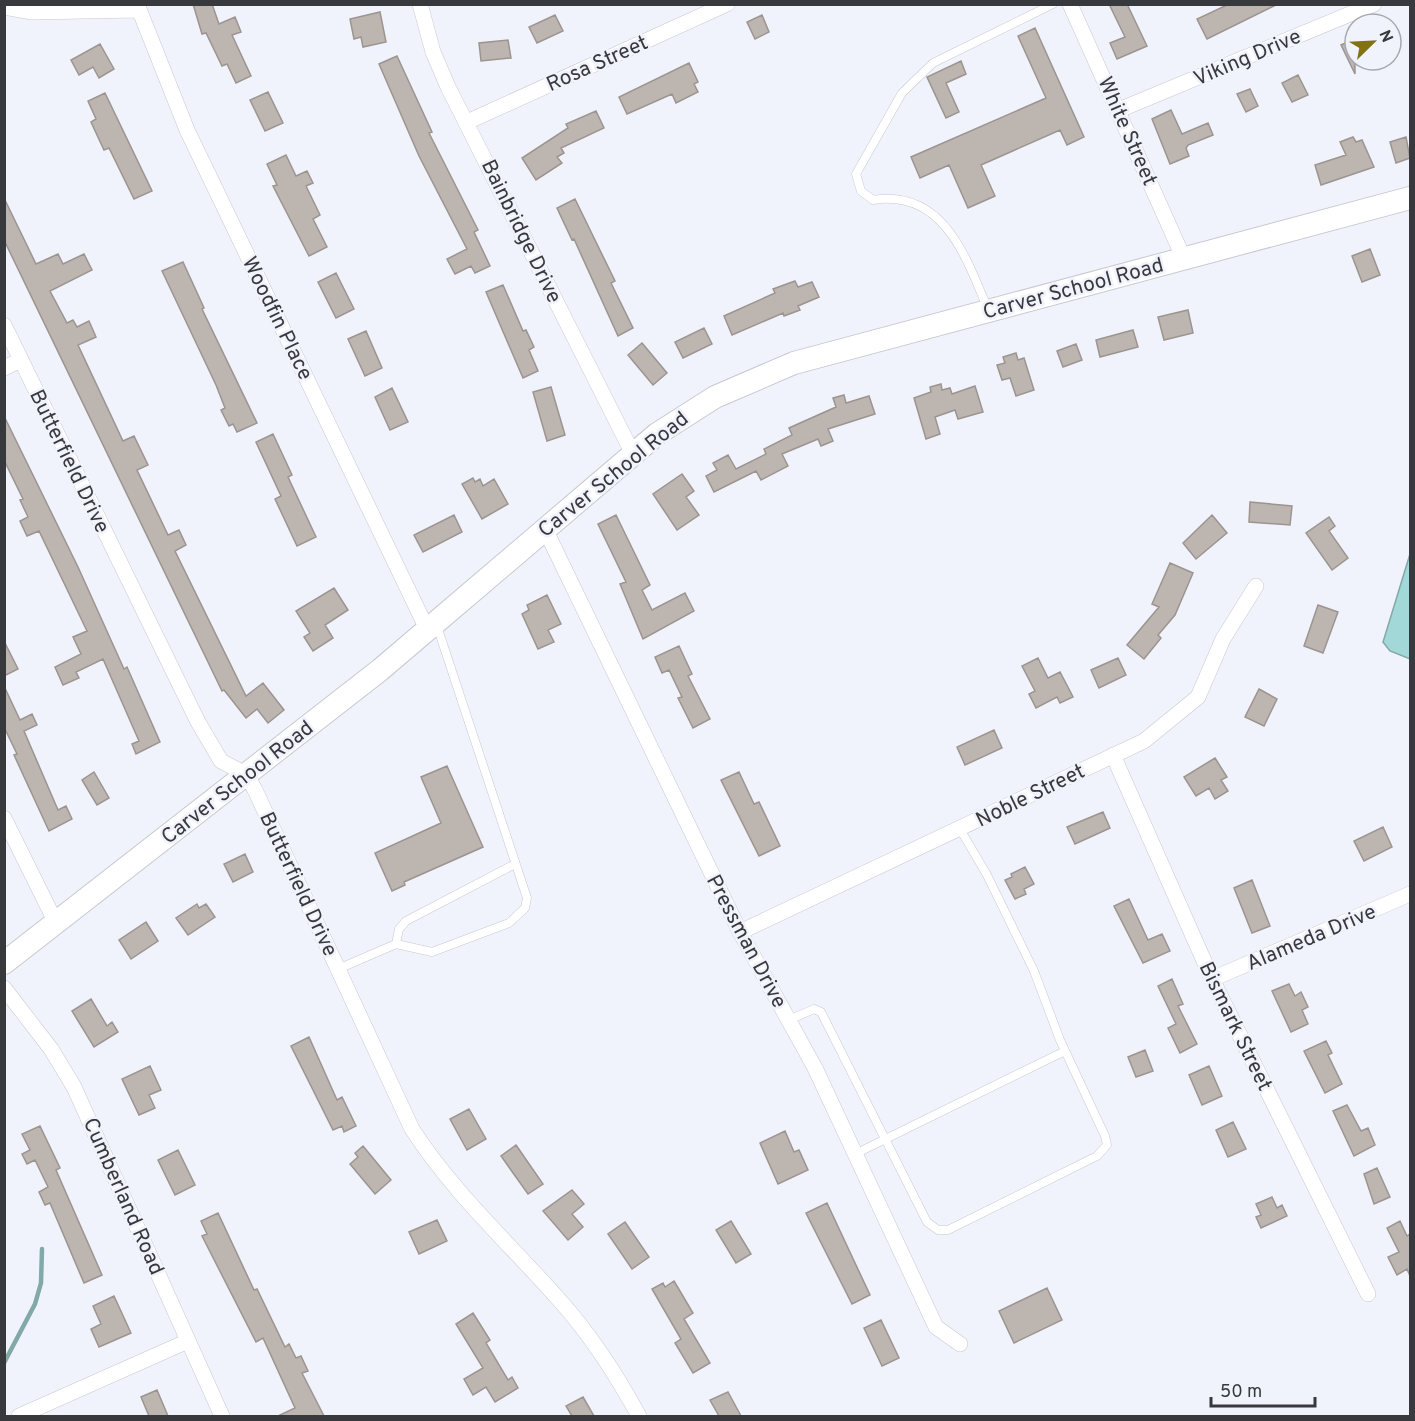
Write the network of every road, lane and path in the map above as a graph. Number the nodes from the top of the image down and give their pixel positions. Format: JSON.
{"nodes":[{"id":1,"x":420,"y":4,"type":"edge"},
{"id":2,"x":727,"y":4,"type":"edge"},
{"id":3,"x":1053,"y":4,"type":"edge"},
{"id":4,"x":1070,"y":4,"type":"edge"},
{"id":5,"x":1374,"y":4,"type":"edge"},
{"id":6,"x":4,"y":7,"type":"edge"},
{"id":7,"x":137,"y":7,"type":"edge"},
{"id":8,"x":1119,"y":110,"type":"junction"},
{"id":9,"x":467,"y":122,"type":"junction"},
{"id":10,"x":1410,"y":198,"type":"edge"},
{"id":11,"x":1184,"y":259,"type":"junction"},
{"id":12,"x":989,"y":310,"type":"junction"},
{"id":13,"x":4,"y":325,"type":"edge"},
{"id":14,"x":21,"y":360,"type":"junction"},
{"id":15,"x":4,"y":368,"type":"edge"},
{"id":16,"x":633,"y":454,"type":"junction"},
{"id":17,"x":545,"y":530,"type":"junction"},
{"id":18,"x":1256,"y":586,"type":"dead end"},
{"id":19,"x":431,"y":625,"type":"junction"},
{"id":20,"x":1113,"y":755,"type":"junction"},
{"id":21,"x":247,"y":775,"type":"junction"},
{"id":22,"x":4,"y":818,"type":"edge"},
{"id":23,"x":960,"y":828,"type":"junction"},
{"id":24,"x":515,"y":864,"type":"junction"},
{"id":25,"x":1410,"y":894,"type":"edge"},
{"id":26,"x":56,"y":923,"type":"junction"},
{"id":27,"x":740,"y":932,"type":"junction"},
{"id":28,"x":396,"y":944,"type":"junction"},
{"id":29,"x":4,"y":963,"type":"edge"},
{"id":30,"x":338,"y":969,"type":"junction"},
{"id":31,"x":1212,"y":980,"type":"junction"},
{"id":32,"x":4,"y":988,"type":"edge"},
{"id":33,"x":789,"y":1020,"type":"junction"},
{"id":34,"x":1065,"y":1051,"type":"junction"},
{"id":35,"x":885,"y":1139,"type":"junction"},
{"id":36,"x":855,"y":1154,"type":"junction"},
{"id":37,"x":1368,"y":1294,"type":"dead end"},
{"id":38,"x":188,"y":1341,"type":"junction"},
{"id":39,"x":960,"y":1344,"type":"dead end"},
{"id":40,"x":19,"y":1416,"type":"edge"},
{"id":41,"x":222,"y":1416,"type":"edge"},
{"id":42,"x":639,"y":1416,"type":"edge"}],
"edges":[{"from":1,"to":9,"type":"street","name":"Bainbridge Drive"},
{"from":2,"to":9,"type":"street","name":"Rosa Street"},
{"from":3,"to":12,"type":"lane"},
{"from":4,"to":8,"type":"street","name":"White Street"},
{"from":5,"to":8,"type":"street","name":"Viking Drive"},
{"from":6,"to":7,"type":"street"},
{"from":7,"to":19,"type":"street","name":"Woodfin Place"},
{"from":8,"to":11,"type":"street","name":"White Street"},
{"from":9,"to":16,"type":"street","name":"Bainbridge Drive"},
{"from":10,"to":11,"type":"main road","name":"Carver School Road"},
{"from":11,"to":12,"type":"main road","name":"Carver School Road"},
{"from":12,"to":16,"type":"main road","name":"Carver School Road"},
{"from":13,"to":14,"type":"street","name":"Butterfield Drive"},
{"from":14,"to":15,"type":"street"},
{"from":14,"to":21,"type":"street","name":"Butterfield Drive"},
{"from":16,"to":17,"type":"main road","name":"Carver School Road"},
{"from":17,"to":19,"type":"main road","name":"Carver School Road"},
{"from":17,"to":27,"type":"street","name":"Pressman Drive"},
{"from":18,"to":20,"type":"street","name":"Noble Street"},
{"from":19,"to":21,"type":"main road","name":"Carver School Road"},
{"from":19,"to":24,"type":"lane"},
{"from":20,"to":23,"type":"street","name":"Noble Street"},
{"from":20,"to":31,"type":"street","name":"Bismark Street"},
{"from":21,"to":26,"type":"main road","name":"Carver School Road"},
{"from":21,"to":30,"type":"street","name":"Butterfield Drive"},
{"from":22,"to":26,"type":"street"},
{"from":23,"to":27,"type":"street","name":"Noble Street"},
{"from":23,"to":34,"type":"lane"},
{"from":24,"to":28,"type":"lane"},
{"from":24,"to":28,"type":"lane"},
{"from":25,"to":31,"type":"street","name":"Alameda Drive"},
{"from":26,"to":29,"type":"main road","name":"Carver School Road"},
{"from":27,"to":33,"type":"street","name":"Pressman Drive"},
{"from":28,"to":30,"type":"lane"},
{"from":30,"to":42,"type":"street","name":"Butterfield Drive"},
{"from":31,"to":37,"type":"street","name":"Bismark Street"},
{"from":32,"to":38,"type":"street","name":"Cumberland Road"},
{"from":33,"to":35,"type":"lane"},
{"from":33,"to":36,"type":"street","name":"Pressman Drive"},
{"from":34,"to":35,"type":"lane"},
{"from":34,"to":35,"type":"lane"},
{"from":35,"to":36,"type":"lane"},
{"from":36,"to":39,"type":"street","name":"Pressman Drive"},
{"from":38,"to":40,"type":"street"},
{"from":38,"to":41,"type":"street","name":"Cumberland Road"}]}
